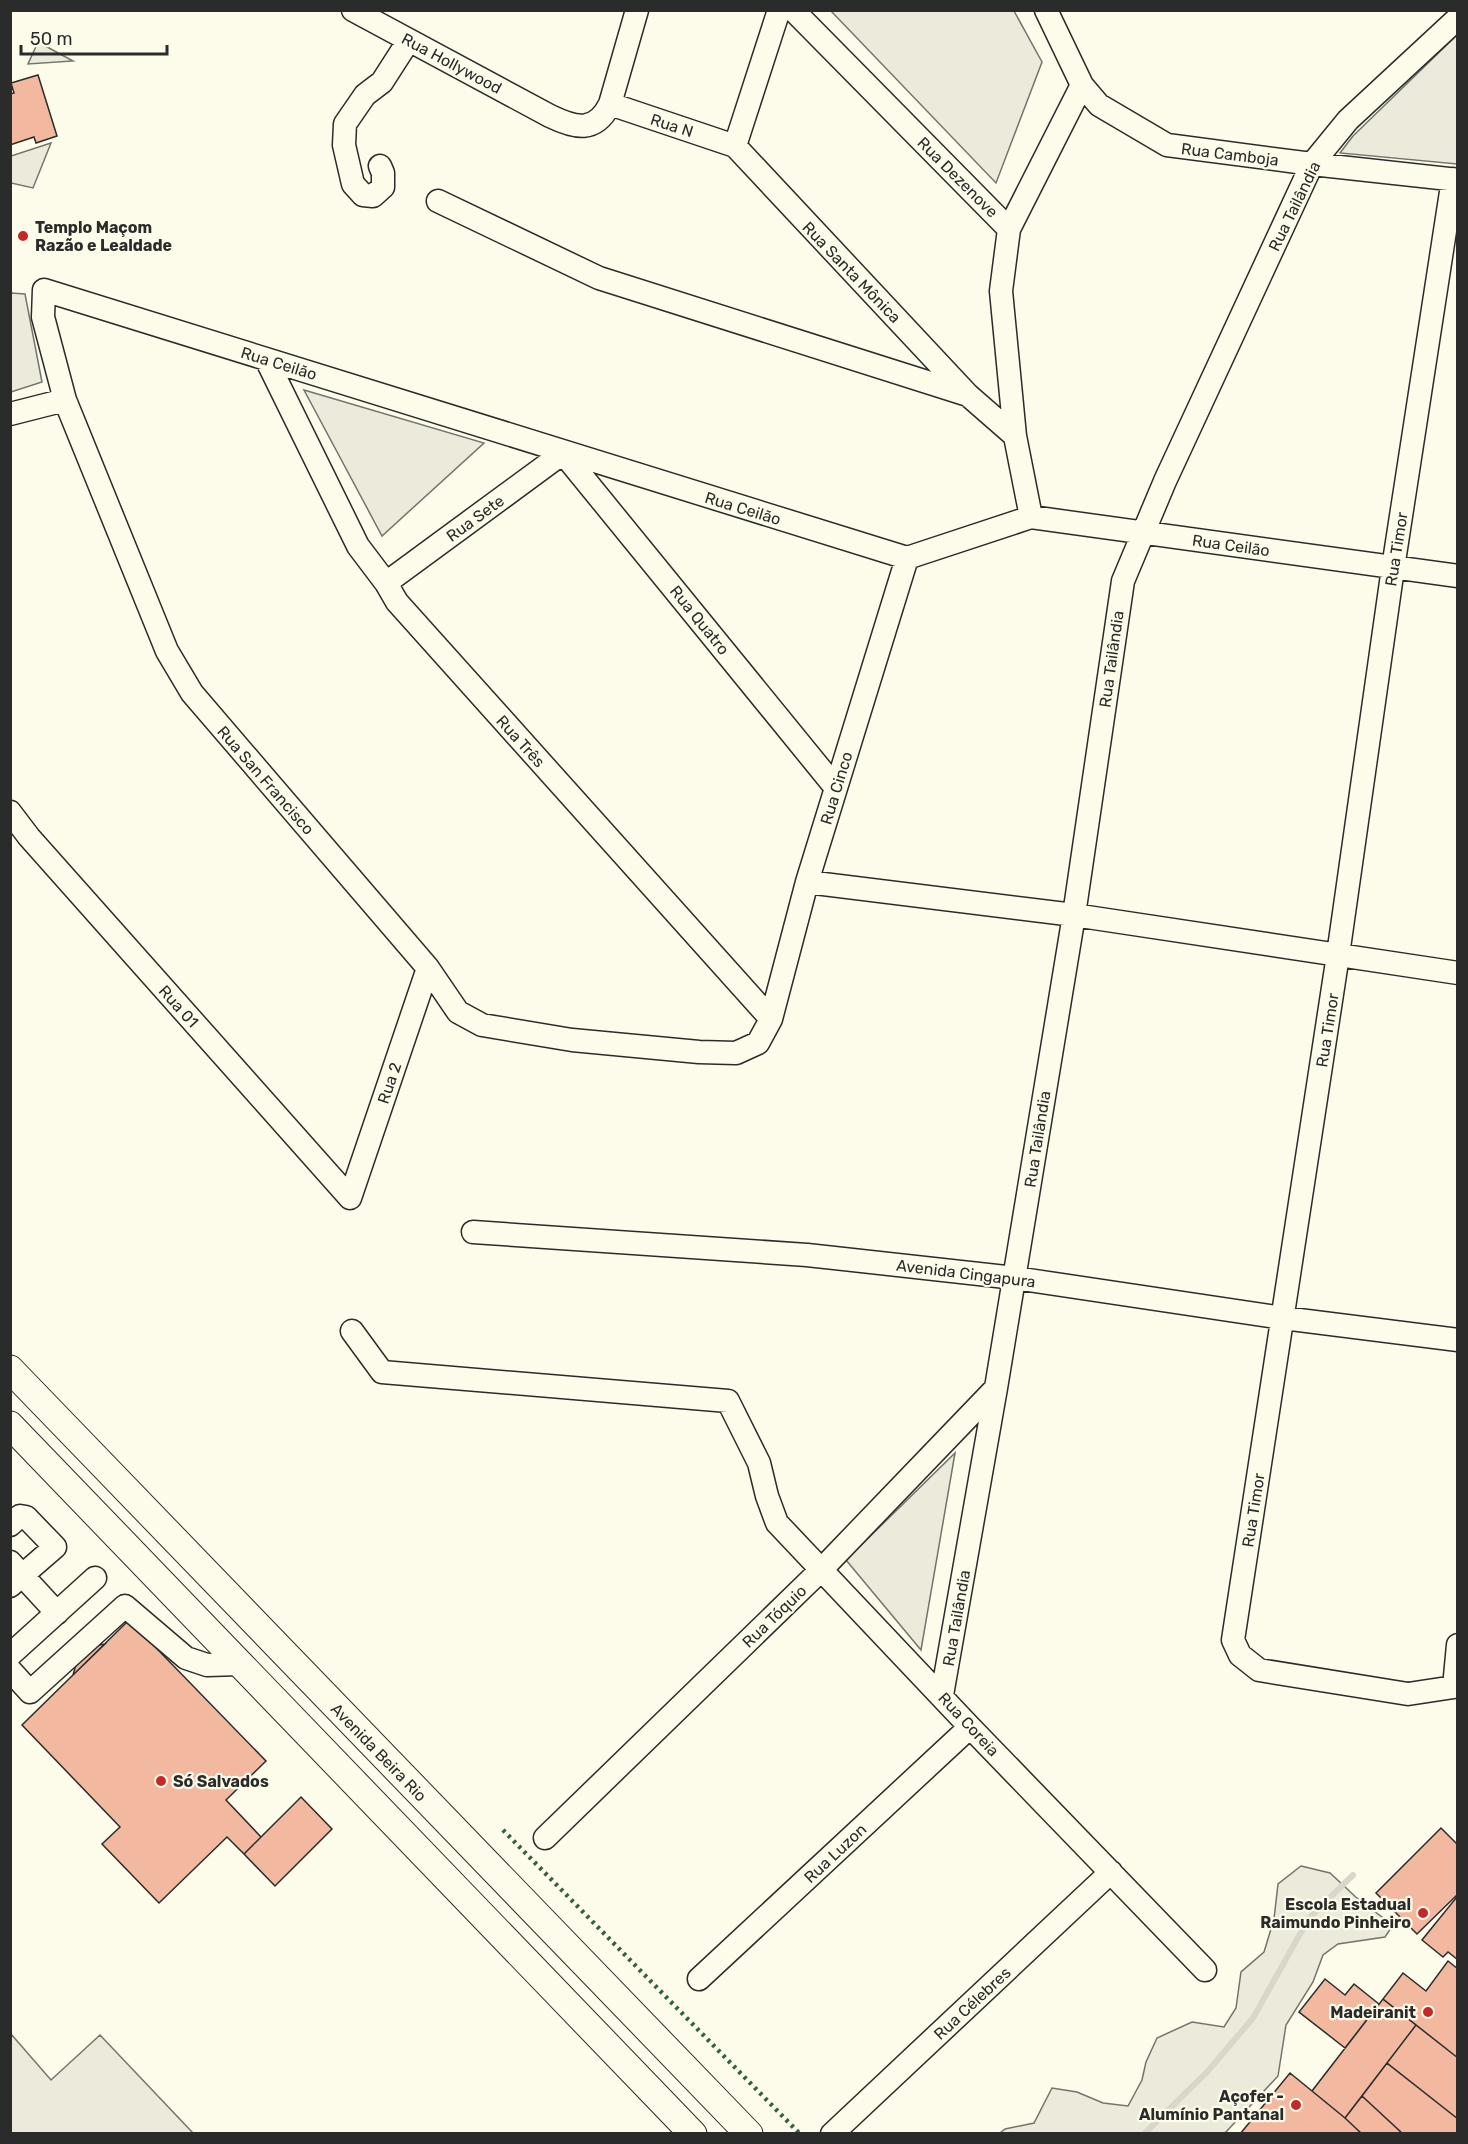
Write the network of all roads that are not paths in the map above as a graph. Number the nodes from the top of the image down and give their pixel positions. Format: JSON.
{"nodes":[{"id":1,"x":353,"y":10,"type":"edge"},
{"id":2,"x":637,"y":10,"type":"edge"},
{"id":3,"x":779,"y":10,"type":"edge"},
{"id":4,"x":793,"y":10,"type":"edge"},
{"id":5,"x":1046,"y":10,"type":"edge"},
{"id":6,"x":1458,"y":18,"type":"edge"},
{"id":7,"x":409,"y":40,"type":"junction"},
{"id":8,"x":1082,"y":85,"type":"junction"},
{"id":9,"x":610,"y":104,"type":"junction"},
{"id":10,"x":735,"y":146,"type":"junction"},
{"id":11,"x":1312,"y":164,"type":"junction"},
{"id":12,"x":380,"y":166,"type":"dead end"},
{"id":13,"x":1455,"y":179,"type":"edge"},
{"id":14,"x":438,"y":201,"type":"dead end"},
{"id":15,"x":1009,"y":229,"type":"junction"},
{"id":16,"x":44,"y":290,"type":"joint"},
{"id":17,"x":266,"y":359,"type":"junction"},
{"id":18,"x":968,"y":395,"type":"junction"},
{"id":19,"x":65,"y":400,"type":"junction"},
{"id":20,"x":10,"y":414,"type":"edge"},
{"id":21,"x":1015,"y":436,"type":"junction"},
{"id":22,"x":563,"y":453,"type":"junction"},
{"id":23,"x":1031,"y":517,"type":"junction"},
{"id":24,"x":1143,"y":532,"type":"junction"},
{"id":25,"x":907,"y":558,"type":"junction"},
{"id":26,"x":1393,"y":568,"type":"junction"},
{"id":27,"x":1458,"y":576,"type":"edge"},
{"id":28,"x":386,"y":583,"type":"junction"},
{"id":29,"x":836,"y":788,"type":"junction"},
{"id":30,"x":10,"y":812,"type":"edge"},
{"id":31,"x":807,"y":882,"type":"junction"},
{"id":32,"x":1074,"y":915,"type":"junction"},
{"id":33,"x":1338,"y":955,"type":"junction"},
{"id":34,"x":428,"y":968,"type":"junction"},
{"id":35,"x":1458,"y":973,"type":"edge"},
{"id":36,"x":771,"y":1019,"type":"junction"},
{"id":37,"x":350,"y":1198,"type":"joint"},
{"id":38,"x":473,"y":1232,"type":"dead end"},
{"id":39,"x":1015,"y":1278,"type":"junction"},
{"id":40,"x":1283,"y":1318,"type":"junction"},
{"id":41,"x":352,"y":1331,"type":"dead end"},
{"id":42,"x":1458,"y":1340,"type":"edge"},
{"id":43,"x":10,"y":1369,"type":"edge"},
{"id":44,"x":996,"y":1388,"type":"junction"},
{"id":45,"x":10,"y":1425,"type":"edge"},
{"id":46,"x":10,"y":1525,"type":"edge"},
{"id":47,"x":822,"y":1569,"type":"junction"},
{"id":48,"x":15,"y":1574,"type":"edge"},
{"id":49,"x":96,"y":1578,"type":"dead end"},
{"id":50,"x":57,"y":1613,"type":"junction"},
{"id":51,"x":1458,"y":1645,"type":"edge"},
{"id":52,"x":279,"y":1648,"type":"junction"},
{"id":53,"x":10,"y":1655,"type":"edge"},
{"id":54,"x":10,"y":1670,"type":"edge"},
{"id":55,"x":246,"y":1670,"type":"junction"},
{"id":56,"x":1456,"y":1686,"type":"edge"},
{"id":57,"x":942,"y":1695,"type":"junction"},
{"id":58,"x":970,"y":1727,"type":"junction"},
{"id":59,"x":545,"y":1838,"type":"dead end"},
{"id":60,"x":1111,"y":1872,"type":"junction"},
{"id":61,"x":1205,"y":1970,"type":"dead end"},
{"id":62,"x":699,"y":1979,"type":"dead end"},
{"id":63,"x":693,"y":2133,"type":"edge"},
{"id":64,"x":749,"y":2133,"type":"edge"},
{"id":65,"x":832,"y":2133,"type":"edge"}],
"edges":[{"from":1,"to":7,"type":"street","name":"Rua Hollywood"},
{"from":2,"to":9,"type":"street"},
{"from":3,"to":10,"type":"street"},
{"from":4,"to":15,"type":"street","name":"Rua Dezenove"},
{"from":5,"to":8,"type":"street","name":"Rua Camboja"},
{"from":6,"to":11,"type":"street","name":"Rua Tailândia"},
{"from":7,"to":9,"type":"street","name":"Rua Hollywood"},
{"from":7,"to":12,"type":"street"},
{"from":8,"to":11,"type":"street","name":"Rua Camboja"},
{"from":8,"to":15,"type":"street","name":"Rua Dezenove"},
{"from":9,"to":10,"type":"street","name":"Rua N"},
{"from":10,"to":18,"type":"street","name":"Rua Santa Mônica"},
{"from":11,"to":13,"type":"street","name":"Rua Camboja"},
{"from":11,"to":24,"type":"street","name":"Rua Tailândia"},
{"from":13,"to":26,"type":"street","name":"Rua Timor"},
{"from":14,"to":18,"type":"street"},
{"from":15,"to":21,"type":"street"},
{"from":16,"to":17,"type":"street","name":"Rua Ceilão"},
{"from":16,"to":19,"type":"street","name":"Rua San Francisco"},
{"from":17,"to":22,"type":"street","name":"Rua Ceilão"},
{"from":17,"to":28,"type":"street","name":"Rua Três"},
{"from":18,"to":21,"type":"street","name":"Rua Santa Mônica"},
{"from":19,"to":20,"type":"street"},
{"from":19,"to":34,"type":"street","name":"Rua San Francisco"},
{"from":21,"to":23,"type":"street"},
{"from":22,"to":25,"type":"street","name":"Rua Ceilão"},
{"from":22,"to":28,"type":"street","name":"Rua Sete"},
{"from":22,"to":29,"type":"street","name":"Rua Quatro"},
{"from":23,"to":24,"type":"street","name":"Rua Ceilão"},
{"from":23,"to":25,"type":"street","name":"Rua Ceilão"},
{"from":24,"to":26,"type":"street","name":"Rua Ceilão"},
{"from":24,"to":32,"type":"street","name":"Rua Tailândia"},
{"from":25,"to":29,"type":"street","name":"Rua Cinco"},
{"from":26,"to":27,"type":"street","name":"Rua Ceilão"},
{"from":26,"to":33,"type":"street","name":"Rua Timor"},
{"from":28,"to":36,"type":"street","name":"Rua Três"},
{"from":29,"to":31,"type":"street","name":"Rua Cinco"},
{"from":30,"to":37,"type":"street","name":"Rua 01"},
{"from":31,"to":32,"type":"street"},
{"from":31,"to":36,"type":"street","name":"Rua Cinco"},
{"from":32,"to":33,"type":"street"},
{"from":32,"to":39,"type":"street","name":"Rua Tailândia"},
{"from":33,"to":35,"type":"street"},
{"from":33,"to":40,"type":"street","name":"Rua Timor"},
{"from":34,"to":36,"type":"street","name":"Rua San Francisco"},
{"from":34,"to":37,"type":"street","name":"Rua 2"},
{"from":38,"to":39,"type":"street","name":"Avenida Cingapura"},
{"from":39,"to":40,"type":"street","name":"Avenida Cingapura"},
{"from":39,"to":44,"type":"street","name":"Rua Tailândia"},
{"from":40,"to":42,"type":"street","name":"Avenida Cingapura"},
{"from":40,"to":56,"type":"street","name":"Rua Timor"},
{"from":41,"to":47,"type":"street","name":"Rua Coreia"},
{"from":43,"to":52,"type":"main road","name":"Avenida Beira Rio"},
{"from":44,"to":47,"type":"street","name":"Rua Tóquio"},
{"from":44,"to":57,"type":"street","name":"Rua Tailândia"},
{"from":45,"to":55,"type":"main road"},
{"from":46,"to":48,"type":"street"},
{"from":47,"to":57,"type":"street","name":"Rua Coreia"},
{"from":47,"to":59,"type":"street","name":"Rua Tóquio"},
{"from":48,"to":50,"type":"street"},
{"from":49,"to":50,"type":"street"},
{"from":50,"to":53,"type":"street"},
{"from":51,"to":56,"type":"street"},
{"from":52,"to":55,"type":"main road"},
{"from":52,"to":64,"type":"main road","name":"Avenida Beira Rio"},
{"from":54,"to":55,"type":"street"},
{"from":55,"to":63,"type":"main road"},
{"from":57,"to":58,"type":"street","name":"Rua Coreia"},
{"from":58,"to":60,"type":"street","name":"Rua Coreia"},
{"from":58,"to":62,"type":"street","name":"Rua Luzon"},
{"from":60,"to":61,"type":"street","name":"Rua Coreia"},
{"from":60,"to":65,"type":"street","name":"Rua Célebres"}]}
